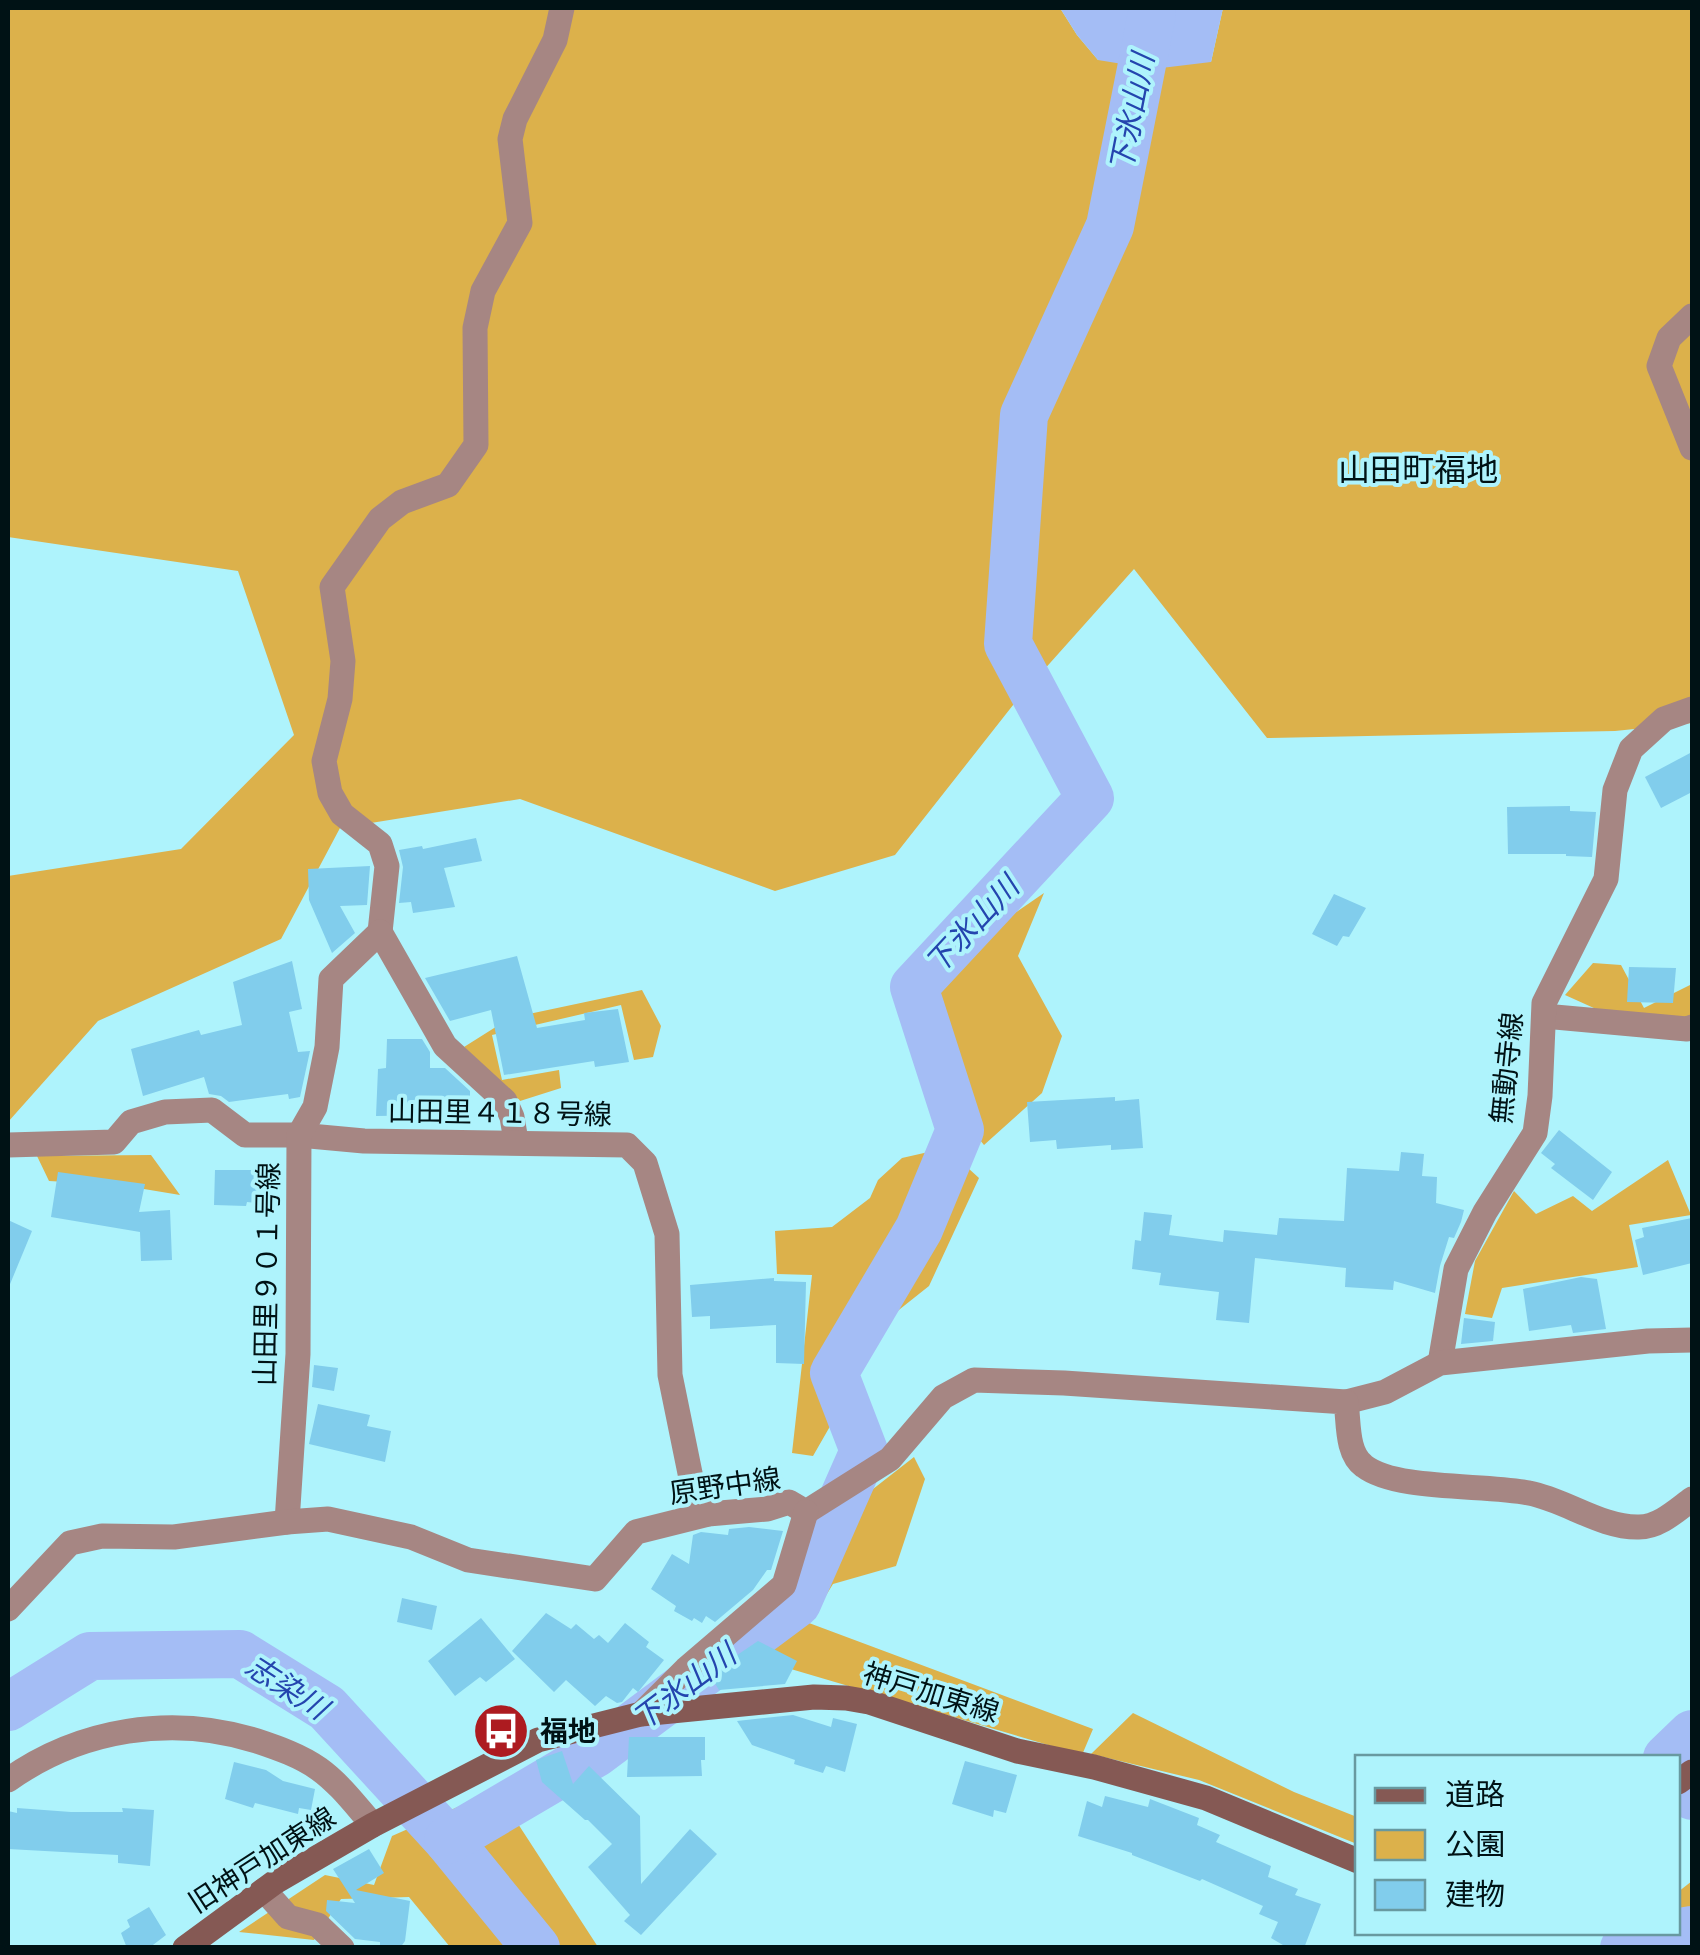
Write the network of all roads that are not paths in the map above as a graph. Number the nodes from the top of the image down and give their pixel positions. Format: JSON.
{"nodes":[{"id":1,"x":562,"y":8,"type":"edge"},
{"id":2,"x":1692,"y":316,"type":"edge"},
{"id":3,"x":1692,"y":448,"type":"edge"},
{"id":4,"x":1692,"y":709,"type":"edge"},
{"id":5,"x":380,"y":932,"type":"junction"},
{"id":6,"x":1544,"y":1016,"type":"junction"},
{"id":7,"x":1692,"y":1027,"type":"edge"},
{"id":8,"x":298,"y":1135,"type":"junction"},
{"id":9,"x":516,"y":1142,"type":"junction"},
{"id":10,"x":8,"y":1145,"type":"edge"},
{"id":11,"x":1692,"y":1340,"type":"edge"},
{"id":12,"x":1440,"y":1364,"type":"junction"},
{"id":13,"x":1346,"y":1402,"type":"junction"},
{"id":14,"x":1692,"y":1499,"type":"edge"},
{"id":15,"x":807,"y":1511,"type":"junction"},
{"id":16,"x":708,"y":1514,"type":"junction"},
{"id":17,"x":286,"y":1522,"type":"junction"},
{"id":18,"x":8,"y":1609,"type":"edge"},
{"id":19,"x":641,"y":1714,"type":"junction"},
{"id":20,"x":8,"y":1780,"type":"edge"},
{"id":21,"x":373,"y":1824,"type":"junction"},
{"id":22,"x":1355,"y":1860,"type":"edge"},
{"id":23,"x":264,"y":1890,"type":"junction"},
{"id":24,"x":186,"y":1948,"type":"edge"},
{"id":25,"x":342,"y":1948,"type":"edge"}],
"edges":[{"from":1,"to":5,"type":"street"},
{"from":2,"to":3,"type":"street"},
{"from":4,"to":6,"type":"street","name":"無動寺線"},
{"from":5,"to":8,"type":"street","name":"山田里９０１号線"},
{"from":5,"to":9,"type":"street"},
{"from":6,"to":7,"type":"street"},
{"from":6,"to":12,"type":"street","name":"無動寺線"},
{"from":8,"to":9,"type":"street","name":"山田里４１８号線"},
{"from":8,"to":10,"type":"street","name":"山田里４１８号線"},
{"from":8,"to":17,"type":"street","name":"山田里９０１号線"},
{"from":9,"to":16,"type":"street","name":"山田里４１８号線"},
{"from":11,"to":12,"type":"street"},
{"from":12,"to":13,"type":"street"},
{"from":13,"to":14,"type":"street"},
{"from":13,"to":15,"type":"street","name":"原野中線"},
{"from":15,"to":16,"type":"street","name":"原野中線"},
{"from":15,"to":19,"type":"street"},
{"from":16,"to":17,"type":"street","name":"原野中線"},
{"from":17,"to":18,"type":"street","name":"原野中線"},
{"from":19,"to":21,"type":"street","name":"神戸加東線"},
{"from":19,"to":22,"type":"street","name":"神戸加東線"},
{"from":20,"to":21,"type":"street"},
{"from":21,"to":23,"type":"street","name":"旧神戸加東線"},
{"from":23,"to":24,"type":"street","name":"旧神戸加東線"},
{"from":23,"to":25,"type":"street"}]}
